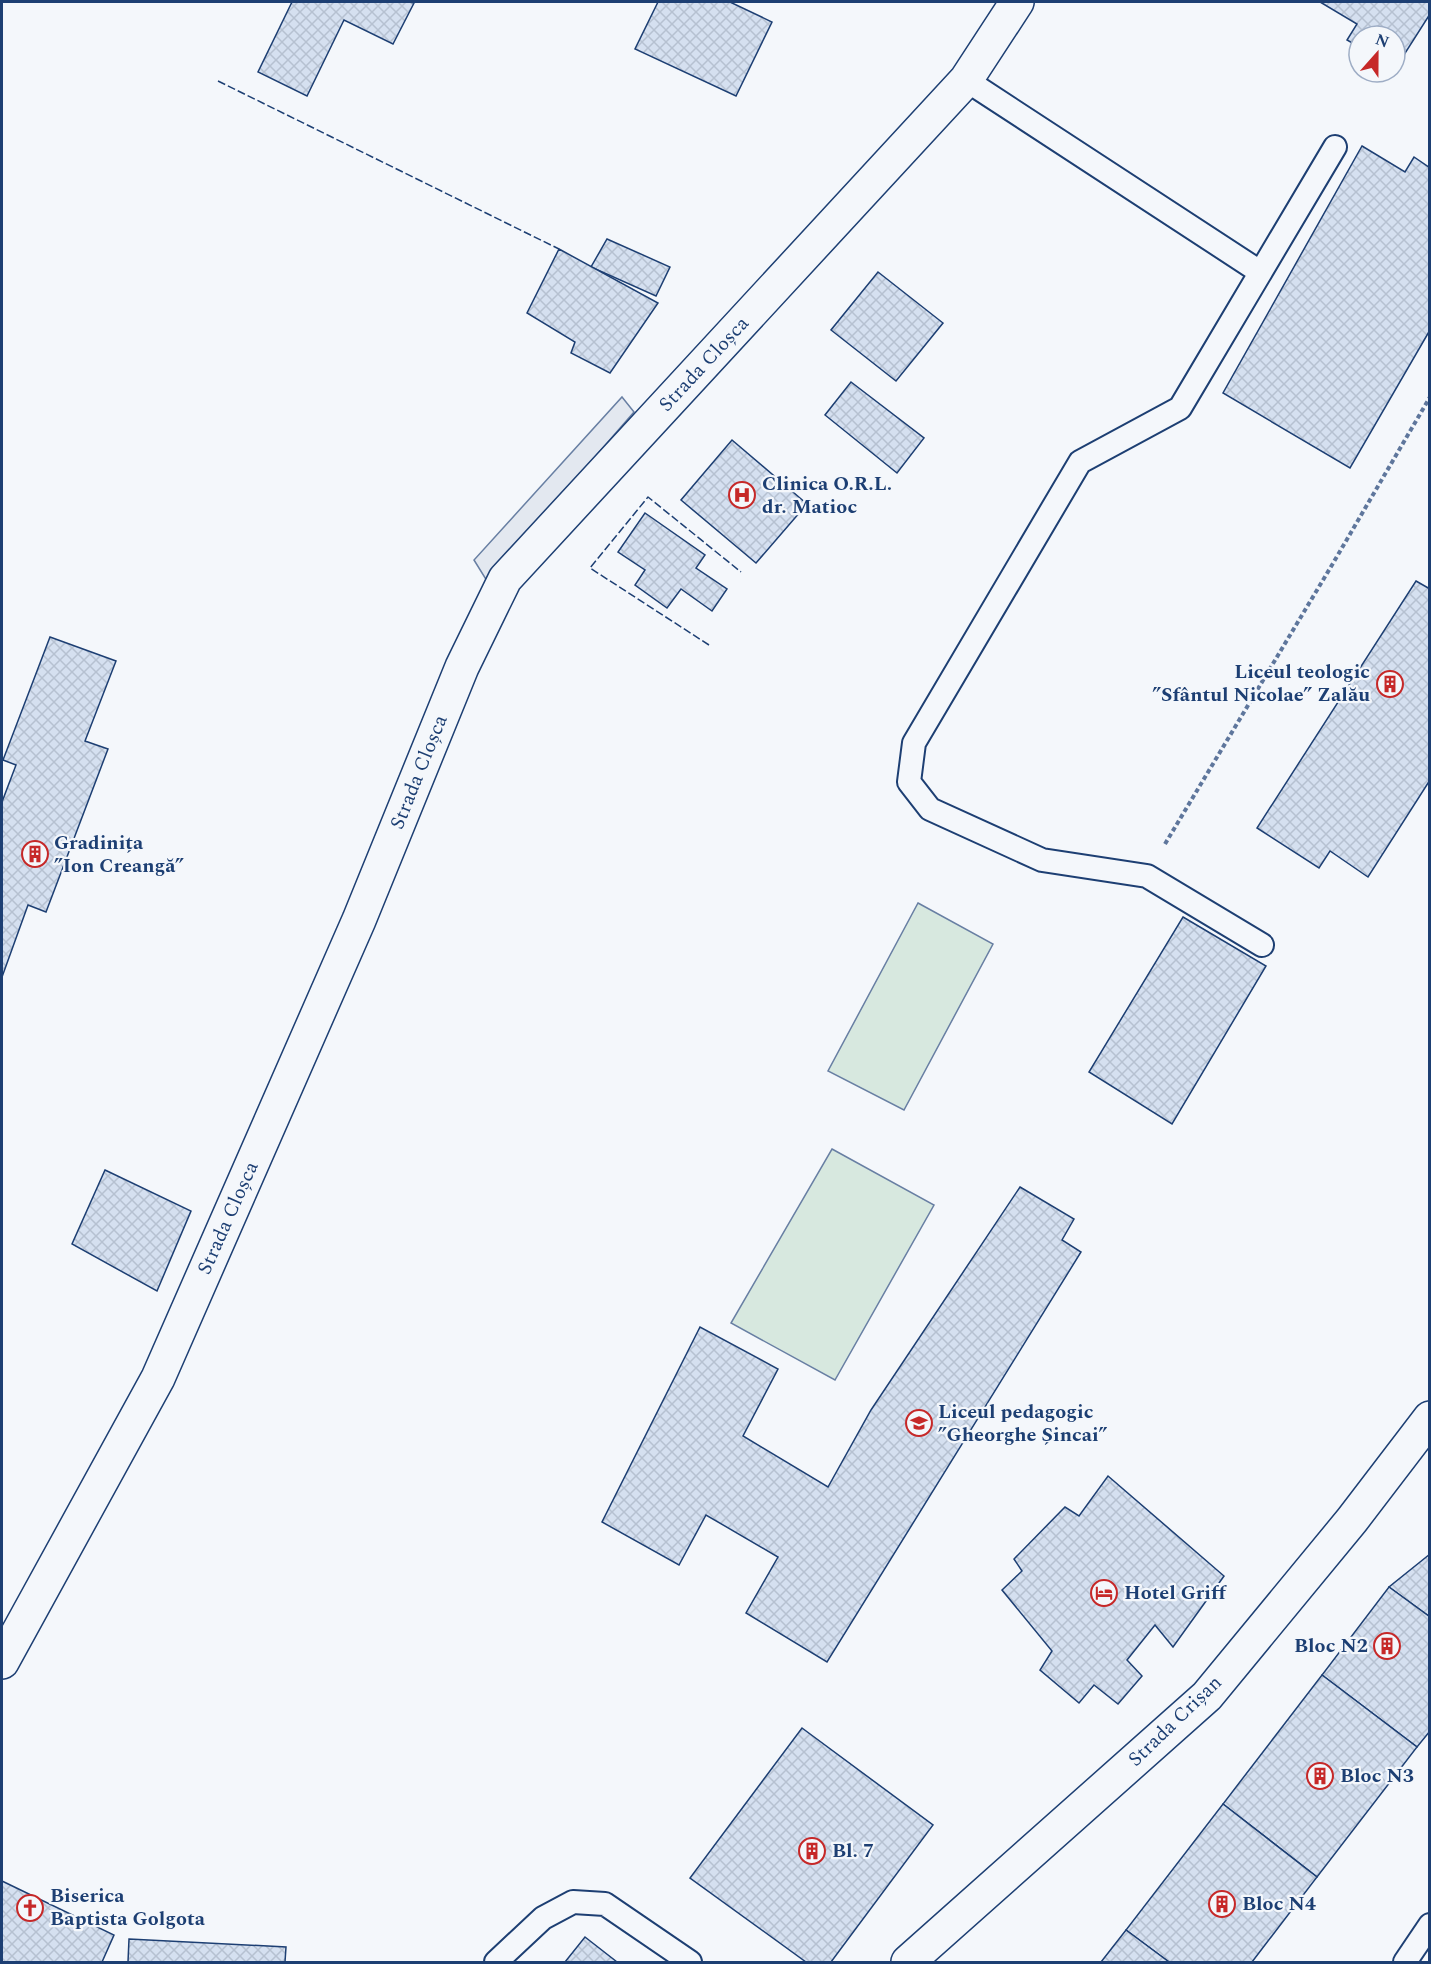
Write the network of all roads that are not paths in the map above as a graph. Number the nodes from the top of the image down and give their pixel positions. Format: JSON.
{"nodes":[{"id":1,"x":1017,"y":2,"type":"edge"},
{"id":2,"x":966,"y":80,"type":"junction"},
{"id":3,"x":1335,"y":147,"type":"dead end"},
{"id":4,"x":1260,"y":272,"type":"junction"},
{"id":5,"x":1262,"y":945,"type":"dead end"},
{"id":6,"x":1430,"y":1418,"type":"edge"},
{"id":7,"x":2,"y":1662,"type":"edge"},
{"id":8,"x":1430,"y":1924,"type":"edge"},
{"id":9,"x":496,"y":1962,"type":"edge"},
{"id":10,"x":690,"y":1962,"type":"edge"},
{"id":11,"x":908,"y":1962,"type":"edge"},
{"id":12,"x":1405,"y":1962,"type":"edge"}],
"edges":[{"from":1,"to":2,"type":"street","name":"Strada Cloșca"},
{"from":2,"to":4,"type":"lane"},
{"from":2,"to":7,"type":"street","name":"Strada Cloșca"},
{"from":3,"to":4,"type":"lane"},
{"from":4,"to":5,"type":"lane"},
{"from":6,"to":11,"type":"street","name":"Strada Crișan"},
{"from":8,"to":12,"type":"lane"},
{"from":9,"to":10,"type":"lane"}]}
